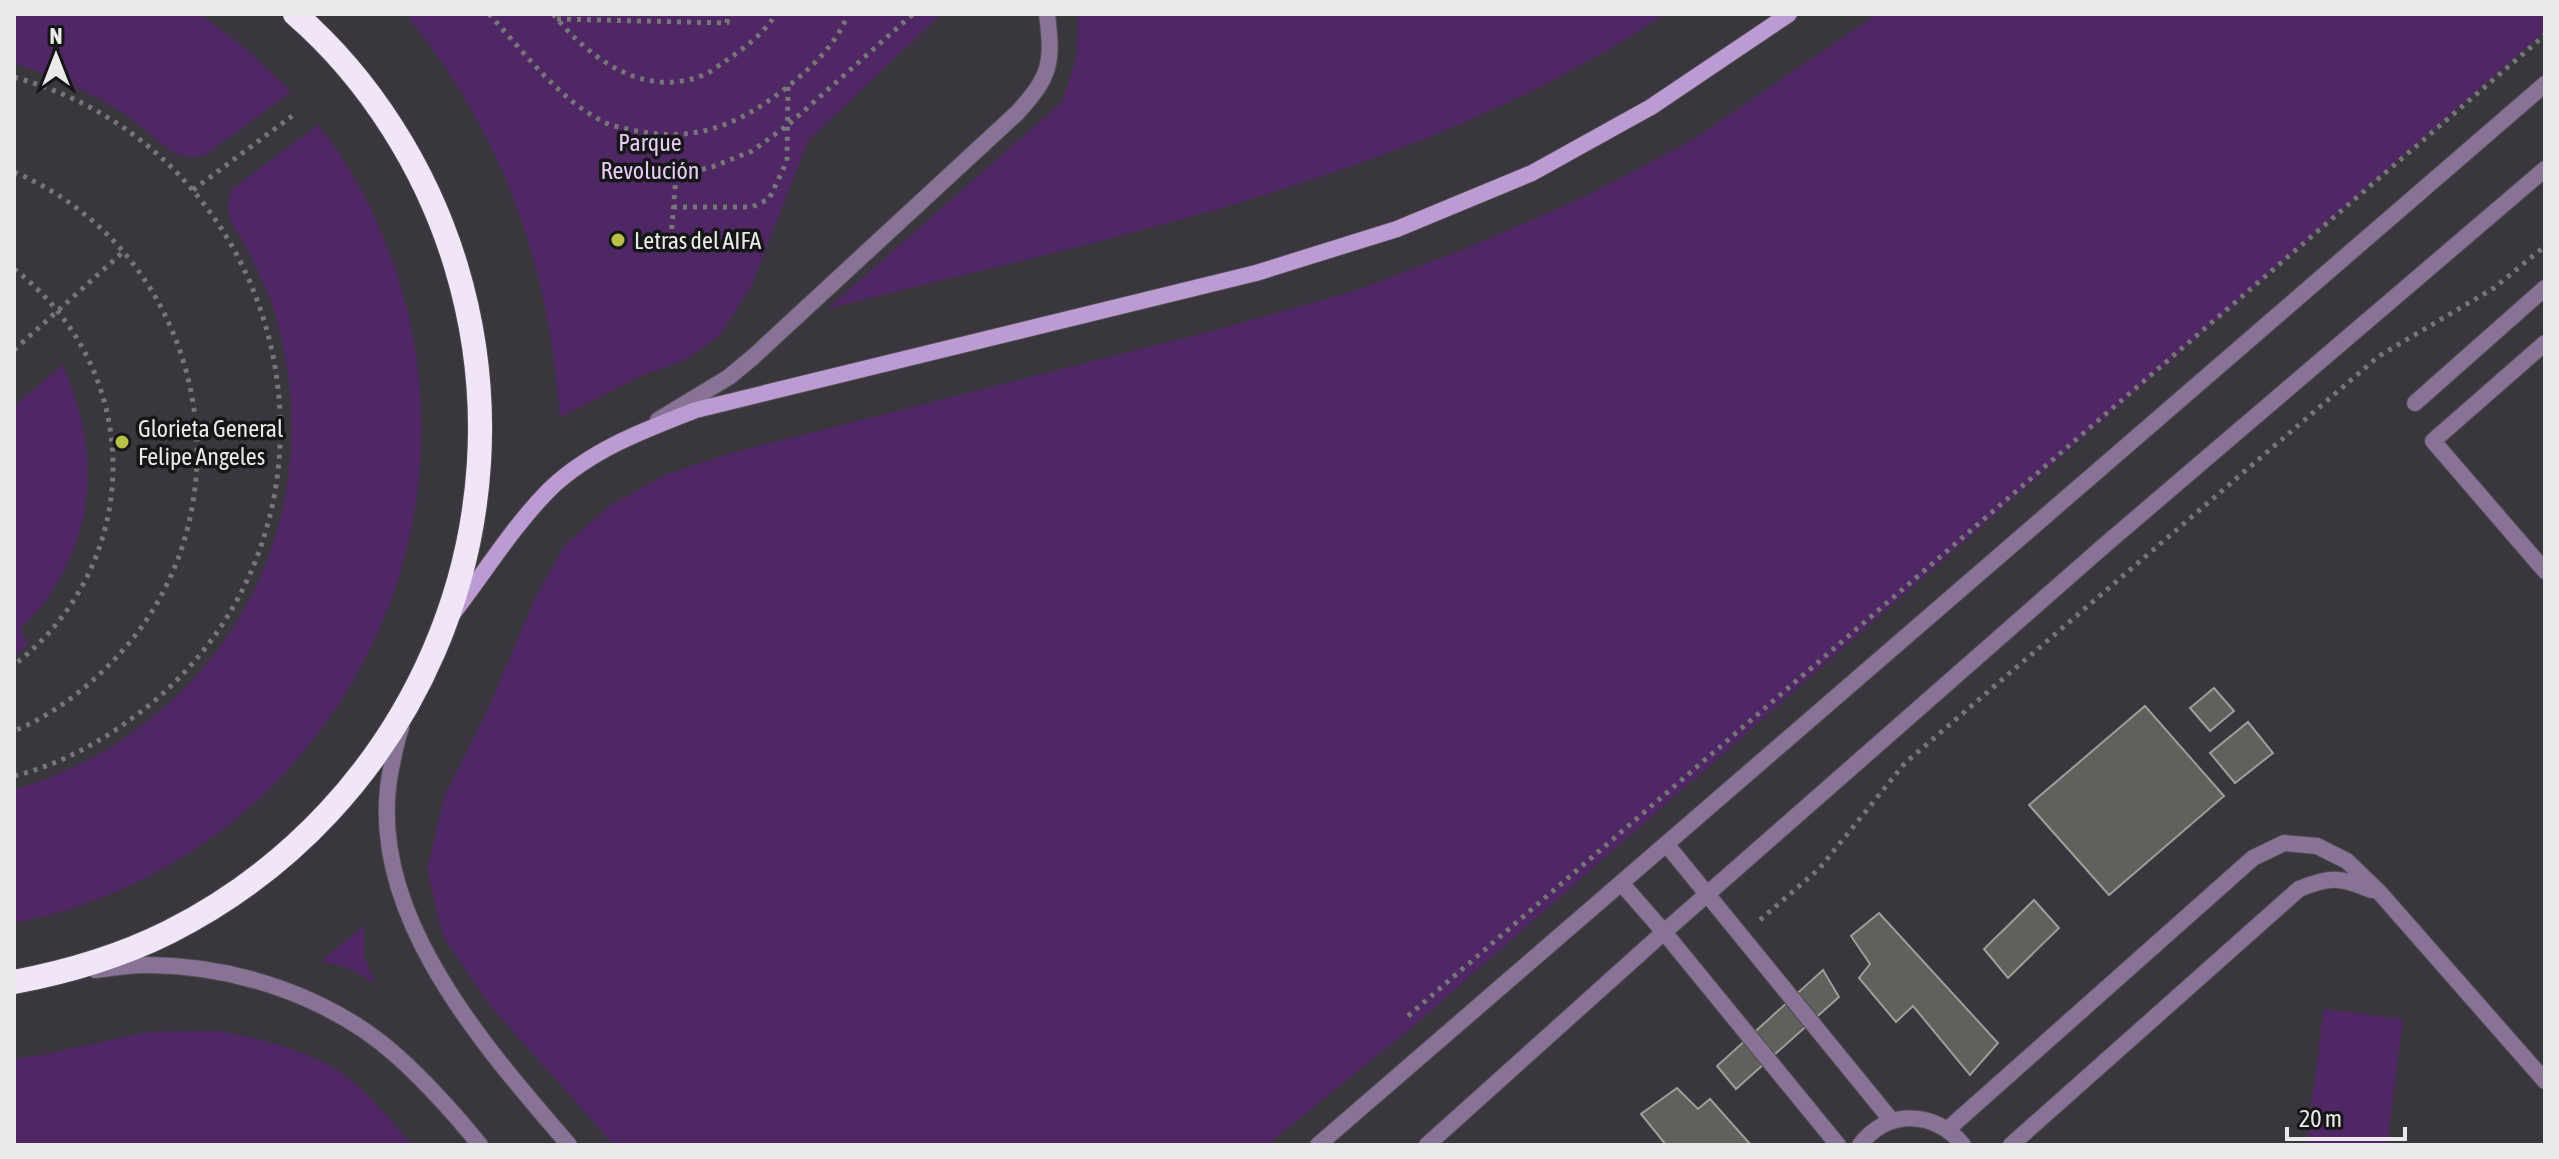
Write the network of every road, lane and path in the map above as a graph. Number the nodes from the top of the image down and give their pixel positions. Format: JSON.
{"nodes":[{"id":1,"x":295,"y":14,"type":"edge"},
{"id":2,"x":489,"y":14,"type":"edge"},
{"id":3,"x":590,"y":14,"type":"edge"},
{"id":4,"x":684,"y":14,"type":"edge"},
{"id":5,"x":728,"y":14,"type":"edge"},
{"id":6,"x":776,"y":14,"type":"edge"},
{"id":7,"x":848,"y":14,"type":"edge"},
{"id":8,"x":913,"y":14,"type":"edge"},
{"id":9,"x":1047,"y":14,"type":"edge"},
{"id":10,"x":1789,"y":14,"type":"edge"},
{"id":11,"x":555,"y":17,"type":"edge"},
{"id":12,"x":595,"y":20,"type":"junction"},
{"id":13,"x":684,"y":23,"type":"junction"},
{"id":14,"x":2545,"y":35,"type":"edge"},
{"id":15,"x":14,"y":77,"type":"edge"},
{"id":16,"x":2545,"y":84,"type":"edge"},
{"id":17,"x":788,"y":87,"type":"junction"},
{"id":18,"x":292,"y":116,"type":"dead end"},
{"id":19,"x":788,"y":125,"type":"junction"},
{"id":20,"x":2545,"y":170,"type":"edge"},
{"id":21,"x":14,"y":172,"type":"edge"},
{"id":22,"x":193,"y":190,"type":"junction"},
{"id":23,"x":673,"y":207,"type":"junction"},
{"id":24,"x":671,"y":239,"type":"dead end"},
{"id":25,"x":2545,"y":246,"type":"edge"},
{"id":26,"x":123,"y":251,"type":"junction"},
{"id":27,"x":14,"y":269,"type":"edge"},
{"id":28,"x":2545,"y":288,"type":"edge"},
{"id":29,"x":58,"y":311,"type":"junction"},
{"id":30,"x":2545,"y":343,"type":"edge"},
{"id":31,"x":14,"y":350,"type":"edge"},
{"id":32,"x":2415,"y":403,"type":"dead end"},
{"id":33,"x":629,"y":436,"type":"junction"},
{"id":34,"x":2545,"y":571,"type":"edge"},
{"id":35,"x":447,"y":621,"type":"junction"},
{"id":36,"x":14,"y":665,"type":"edge"},
{"id":37,"x":423,"y":677,"type":"junction"},
{"id":38,"x":14,"y":731,"type":"edge"},
{"id":39,"x":14,"y":776,"type":"edge"},
{"id":40,"x":1667,"y":845,"type":"junction"},
{"id":41,"x":1622,"y":884,"type":"junction"},
{"id":42,"x":2380,"y":893,"type":"junction"},
{"id":43,"x":1709,"y":894,"type":"junction"},
{"id":44,"x":1664,"y":932,"type":"junction"},
{"id":45,"x":1743,"y":936,"type":"junction"},
{"id":46,"x":54,"y":974,"type":"junction"},
{"id":47,"x":14,"y":982,"type":"edge"},
{"id":48,"x":1408,"y":1016,"type":"dead end"},
{"id":49,"x":2545,"y":1081,"type":"edge"},
{"id":50,"x":1892,"y":1121,"type":"junction"},
{"id":51,"x":1948,"y":1129,"type":"junction"},
{"id":52,"x":480,"y":1145,"type":"edge"},
{"id":53,"x":569,"y":1145,"type":"edge"},
{"id":54,"x":1318,"y":1145,"type":"edge"},
{"id":55,"x":1427,"y":1145,"type":"edge"},
{"id":56,"x":1838,"y":1145,"type":"edge"},
{"id":57,"x":1860,"y":1145,"type":"edge"},
{"id":58,"x":1963,"y":1145,"type":"edge"},
{"id":59,"x":2011,"y":1145,"type":"edge"}],
"edges":[{"from":1,"to":35,"type":"highway"},
{"from":2,"to":17,"type":"path"},
{"from":3,"to":12,"type":"path"},
{"from":4,"to":13,"type":"path"},
{"from":5,"to":13,"type":"path"},
{"from":6,"to":11,"type":"path"},
{"from":7,"to":17,"type":"path"},
{"from":8,"to":19,"type":"path"},
{"from":9,"to":33,"type":"lane"},
{"from":10,"to":33,"type":"main road"},
{"from":11,"to":12,"type":"path"},
{"from":12,"to":13,"type":"path"},
{"from":14,"to":48,"type":"path"},
{"from":15,"to":22,"type":"path"},
{"from":16,"to":40,"type":"lane"},
{"from":17,"to":19,"type":"path"},
{"from":18,"to":22,"type":"path"},
{"from":19,"to":23,"type":"path"},
{"from":19,"to":23,"type":"path"},
{"from":20,"to":43,"type":"lane"},
{"from":21,"to":26,"type":"path"},
{"from":22,"to":39,"type":"path"},
{"from":23,"to":24,"type":"path"},
{"from":25,"to":45,"type":"path"},
{"from":26,"to":29,"type":"path"},
{"from":26,"to":38,"type":"path"},
{"from":27,"to":29,"type":"path"},
{"from":28,"to":32,"type":"lane"},
{"from":29,"to":31,"type":"path"},
{"from":29,"to":36,"type":"path"},
{"from":30,"to":34,"type":"lane"},
{"from":33,"to":35,"type":"main road"},
{"from":35,"to":37,"type":"highway"},
{"from":37,"to":46,"type":"highway"},
{"from":37,"to":53,"type":"lane"},
{"from":40,"to":41,"type":"lane"},
{"from":40,"to":43,"type":"lane"},
{"from":41,"to":44,"type":"lane"},
{"from":41,"to":54,"type":"lane"},
{"from":42,"to":49,"type":"lane"},
{"from":42,"to":51,"type":"lane"},
{"from":42,"to":59,"type":"lane"},
{"from":43,"to":44,"type":"lane"},
{"from":43,"to":45,"type":"lane"},
{"from":44,"to":55,"type":"lane"},
{"from":44,"to":56,"type":"lane"},
{"from":45,"to":50,"type":"lane"},
{"from":46,"to":47,"type":"highway"},
{"from":46,"to":52,"type":"lane"},
{"from":50,"to":51,"type":"lane"},
{"from":50,"to":57,"type":"lane"},
{"from":51,"to":58,"type":"lane"}]}
